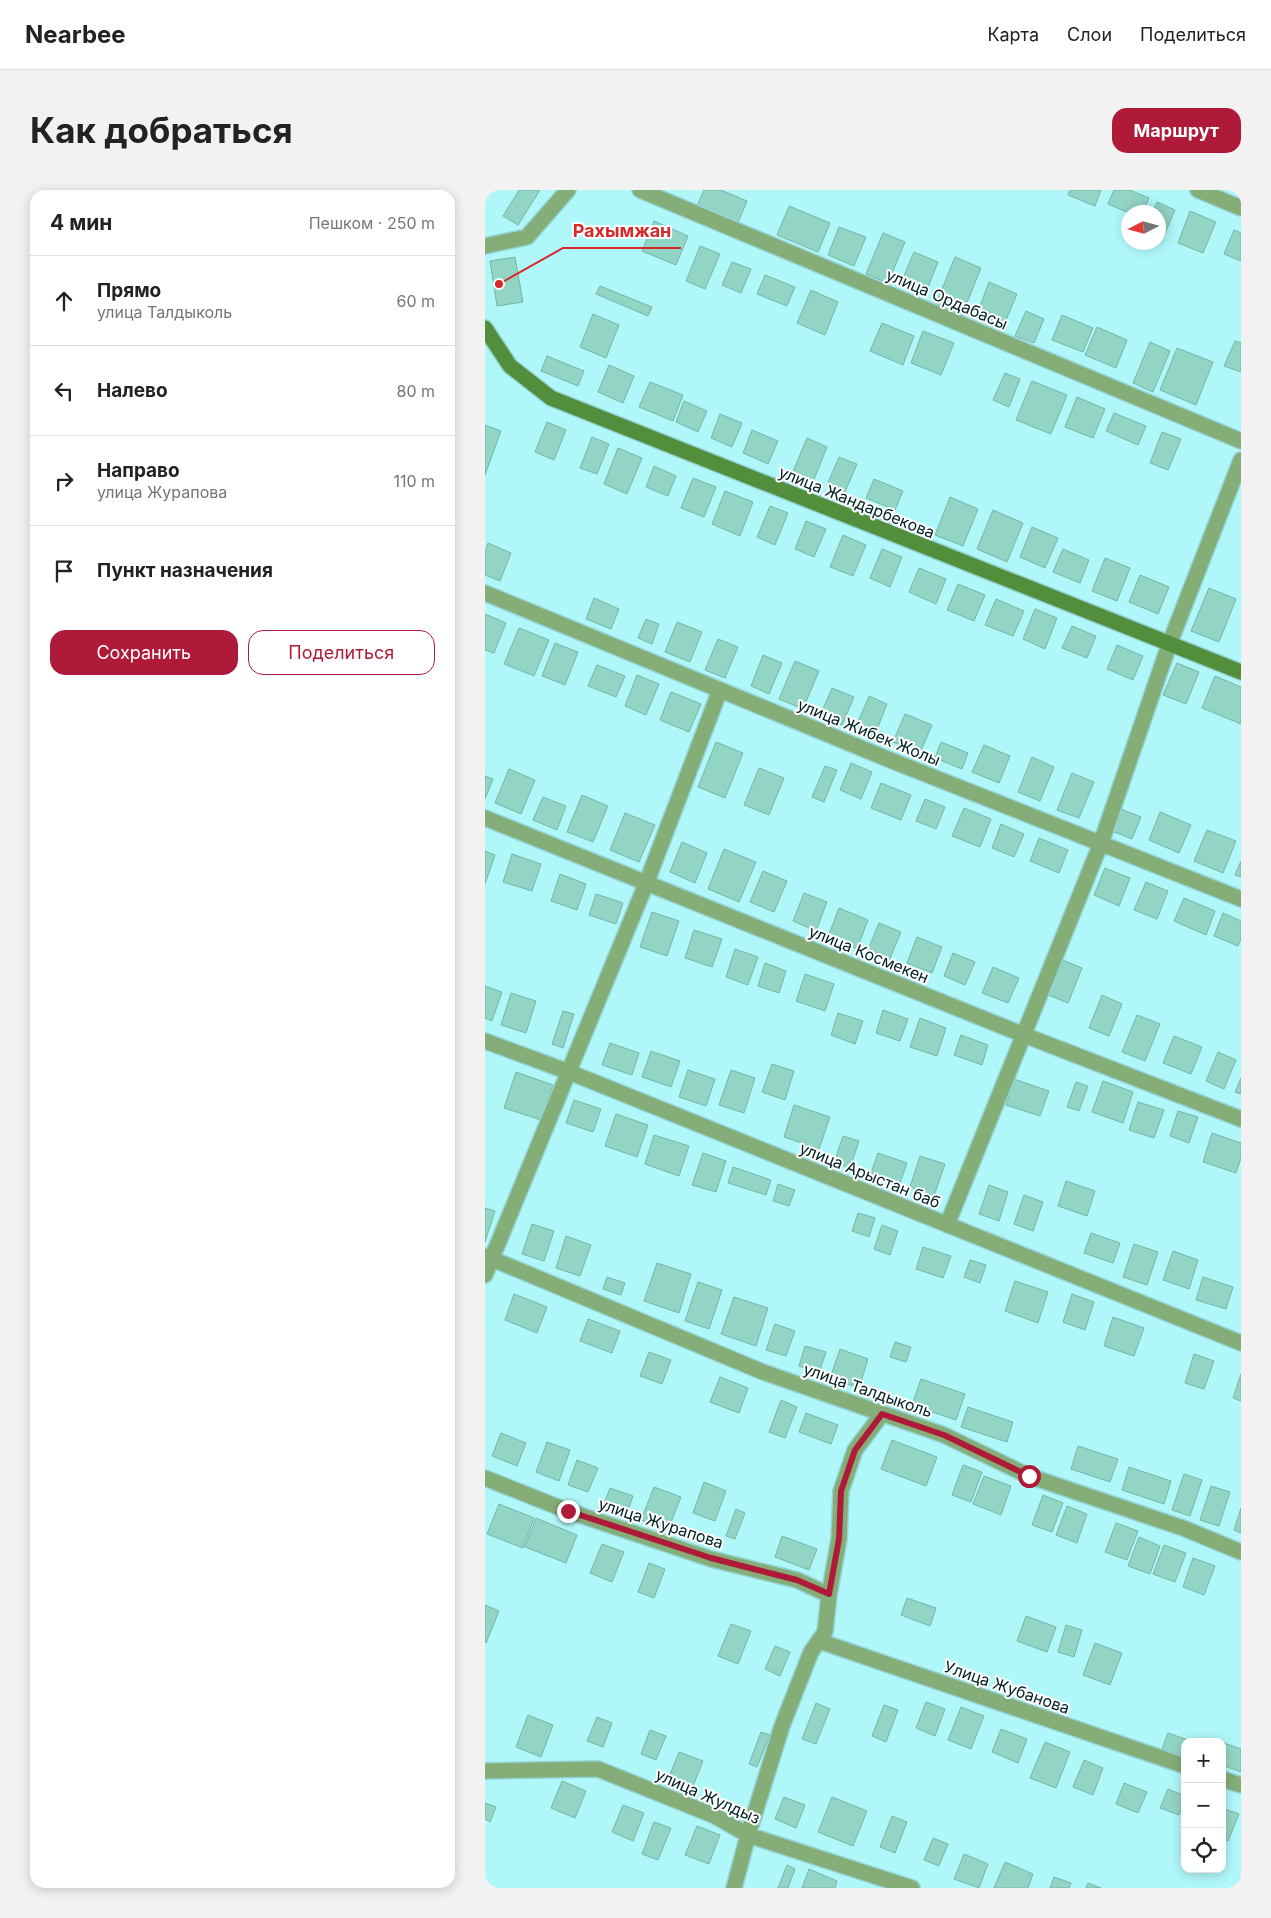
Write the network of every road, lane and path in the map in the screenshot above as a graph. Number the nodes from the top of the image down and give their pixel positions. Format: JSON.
{"nodes":[{"id":1,"x":568,"y":190,"type":"edge"},
{"id":2,"x":640,"y":190,"type":"edge"},
{"id":3,"x":1197,"y":190,"type":"edge"},
{"id":4,"x":1241,"y":208,"type":"edge"},
{"id":5,"x":485,"y":246,"type":"edge"},
{"id":6,"x":485,"y":328,"type":"edge"},
{"id":7,"x":1241,"y":441,"type":"edge"},
{"id":8,"x":1241,"y":460,"type":"edge"},
{"id":9,"x":485,"y":593,"type":"edge"},
{"id":10,"x":1169,"y":645,"type":"junction"},
{"id":11,"x":1241,"y":672,"type":"edge"},
{"id":12,"x":721,"y":690,"type":"junction"},
{"id":13,"x":485,"y":818,"type":"edge"},
{"id":14,"x":1101,"y":843,"type":"junction"},
{"id":15,"x":646,"y":884,"type":"junction"},
{"id":16,"x":1241,"y":898,"type":"edge"},
{"id":17,"x":1024,"y":1035,"type":"junction"},
{"id":18,"x":485,"y":1041,"type":"edge"},
{"id":19,"x":569,"y":1072,"type":"junction"},
{"id":20,"x":1241,"y":1119,"type":"edge"},
{"id":21,"x":947,"y":1225,"type":"junction"},
{"id":22,"x":488,"y":1257,"type":"edge"},
{"id":23,"x":485,"y":1275,"type":"edge"},
{"id":24,"x":1241,"y":1343,"type":"edge"},
{"id":25,"x":882,"y":1414,"type":"junction"},
{"id":26,"x":485,"y":1478,"type":"edge"},
{"id":27,"x":1241,"y":1552,"type":"edge"},
{"id":28,"x":829,"y":1594,"type":"junction"},
{"id":29,"x":819,"y":1642,"type":"junction"},
{"id":30,"x":1181,"y":1765,"type":"edge"},
{"id":31,"x":485,"y":1771,"type":"edge"},
{"id":32,"x":1226,"y":1780,"type":"edge"},
{"id":33,"x":1241,"y":1785,"type":"edge"},
{"id":34,"x":748,"y":1835,"type":"junction"},
{"id":35,"x":734,"y":1888,"type":"edge"},
{"id":36,"x":912,"y":1888,"type":"edge"}],
"edges":[{"from":1,"to":5,"type":"street"},
{"from":2,"to":7,"type":"street","name":"улица Ордабасы"},
{"from":3,"to":4,"type":"street"},
{"from":6,"to":10,"type":"street","name":"улица Жандарбекова"},
{"from":8,"to":10,"type":"street"},
{"from":9,"to":12,"type":"street","name":"улица Жибек Жолы"},
{"from":10,"to":11,"type":"street","name":"улица Жандарбекова"},
{"from":10,"to":14,"type":"street"},
{"from":12,"to":14,"type":"street","name":"улица Жибек Жолы"},
{"from":12,"to":15,"type":"street"},
{"from":13,"to":15,"type":"street","name":"улица Космекен"},
{"from":14,"to":16,"type":"street","name":"улица Жибек Жолы"},
{"from":14,"to":17,"type":"street"},
{"from":15,"to":17,"type":"street","name":"улица Космекен"},
{"from":15,"to":19,"type":"street"},
{"from":17,"to":20,"type":"street","name":"улица Космекен"},
{"from":17,"to":21,"type":"street"},
{"from":18,"to":19,"type":"street","name":"улица Арыстан баб"},
{"from":19,"to":21,"type":"street","name":"улица Арыстан баб"},
{"from":19,"to":22,"type":"street"},
{"from":21,"to":24,"type":"street","name":"улица Арыстан баб"},
{"from":22,"to":23,"type":"street"},
{"from":22,"to":25,"type":"street","name":"улица Талдыколь"},
{"from":25,"to":27,"type":"street","name":"улица Талдыколь"},
{"from":25,"to":28,"type":"street"},
{"from":26,"to":28,"type":"street","name":"улица Журапова"},
{"from":28,"to":29,"type":"street"},
{"from":29,"to":30,"type":"street","name":"Улица Жубанова"},
{"from":29,"to":34,"type":"street"},
{"from":31,"to":34,"type":"street","name":"улица Жулдыз"},
{"from":32,"to":33,"type":"street"},
{"from":34,"to":35,"type":"street"},
{"from":34,"to":36,"type":"street","name":"улица Жулдыз"}]}
